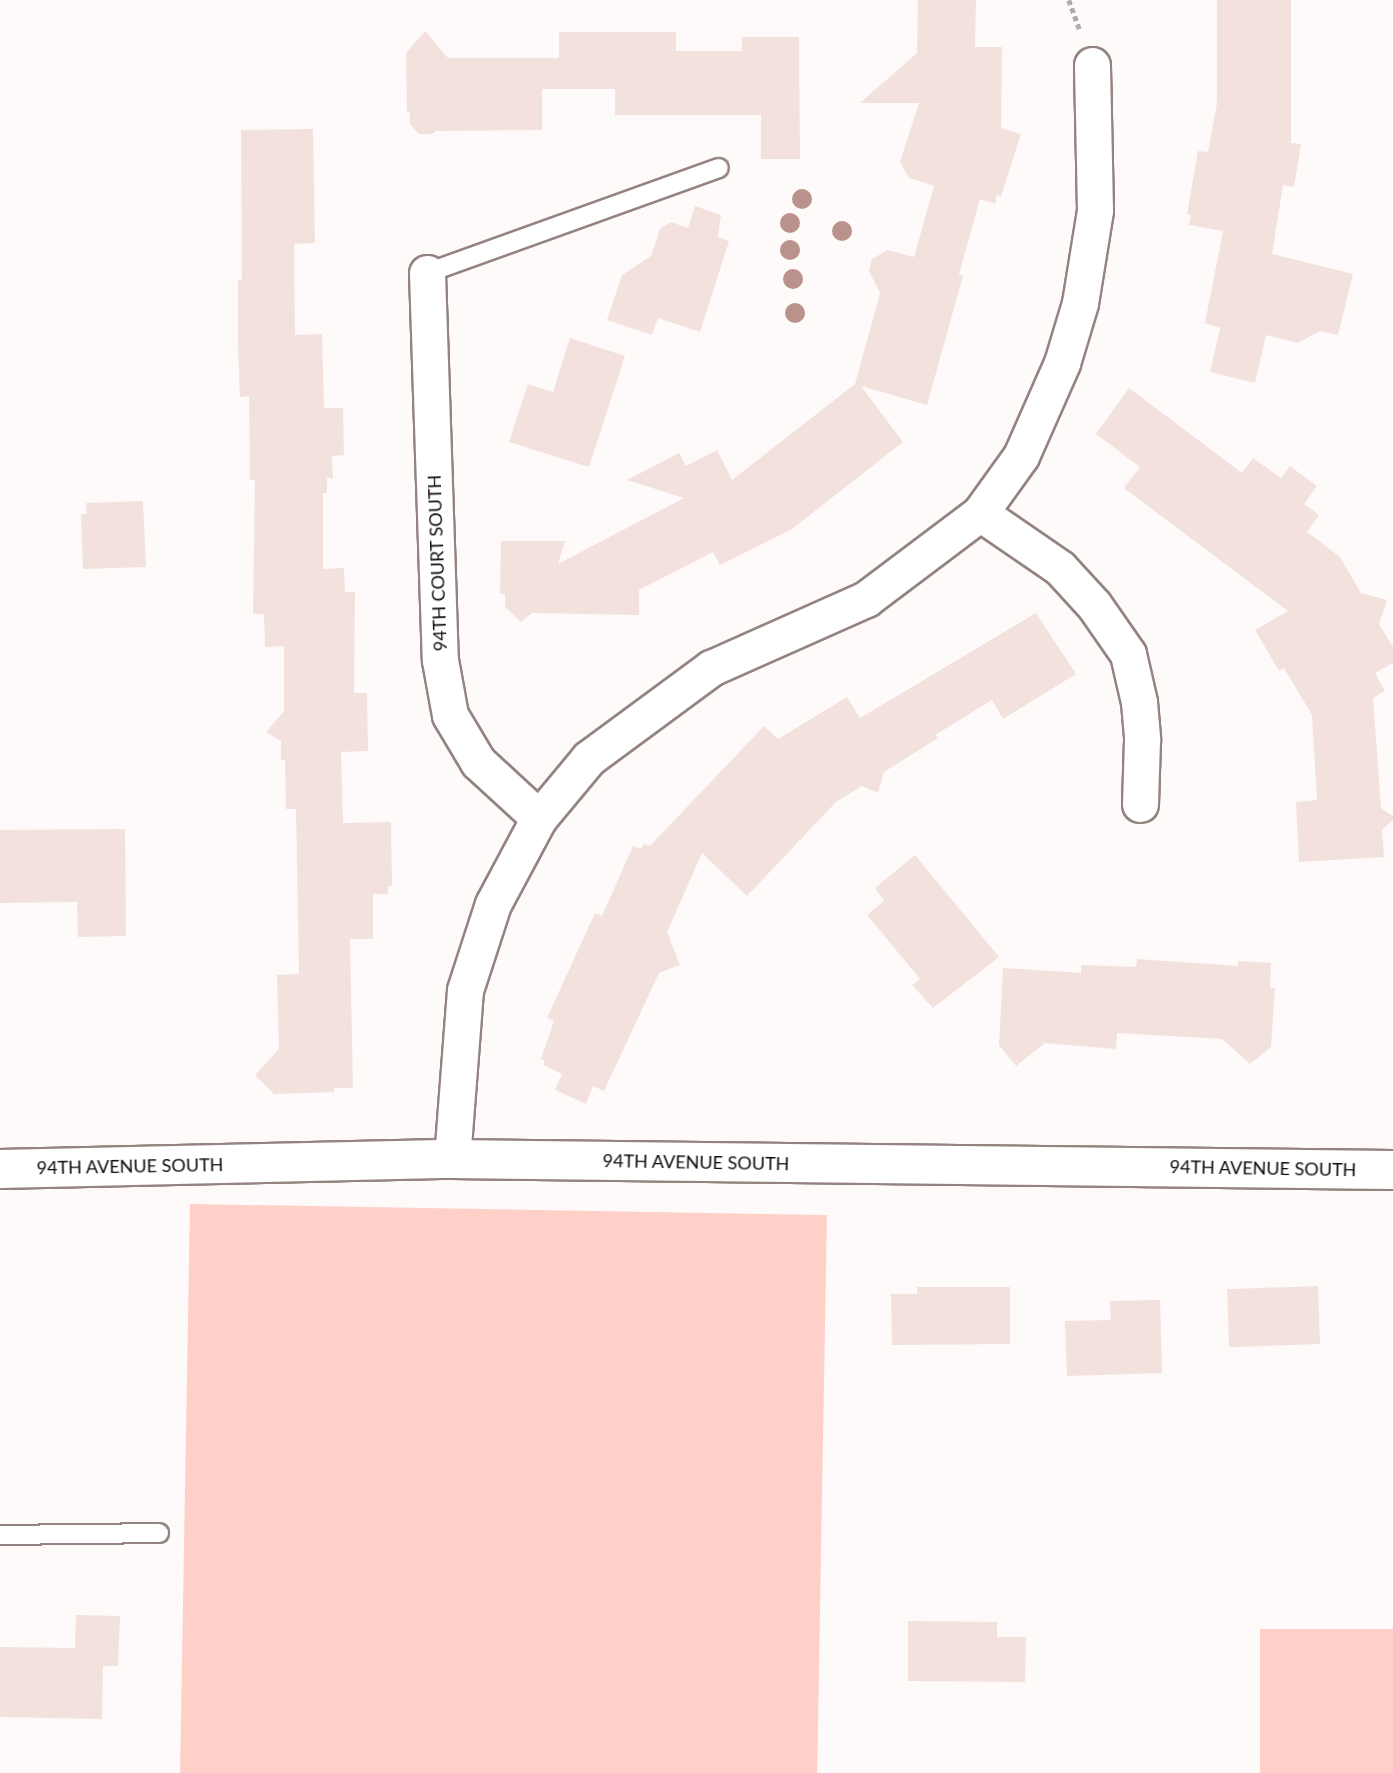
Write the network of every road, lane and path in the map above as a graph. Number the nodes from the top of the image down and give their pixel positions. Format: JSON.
{"nodes":[{"id":1,"x":1092,"y":65,"type":"dead end"},
{"id":2,"x":719,"y":169,"type":"dead end"},
{"id":3,"x":427,"y":273,"type":"joint"},
{"id":4,"x":980,"y":513,"type":"junction"},
{"id":5,"x":1140,"y":804,"type":"dead end"},
{"id":6,"x":539,"y":818,"type":"junction"},
{"id":7,"x":452,"y":1159,"type":"junction"},
{"id":8,"x":0,"y":1168,"type":"edge"},
{"id":9,"x":1393,"y":1170,"type":"edge"},
{"id":10,"x":159,"y":1533,"type":"dead end"},
{"id":11,"x":0,"y":1535,"type":"edge"}],
"edges":[{"from":1,"to":4,"type":"street"},
{"from":2,"to":3,"type":"lane"},
{"from":3,"to":6,"type":"street","name":"94TH COURT SOUTH"},
{"from":4,"to":5,"type":"street"},
{"from":4,"to":6,"type":"street"},
{"from":6,"to":7,"type":"street"},
{"from":7,"to":8,"type":"street","name":"94TH AVENUE SOUTH"},
{"from":7,"to":9,"type":"street","name":"94TH AVENUE SOUTH"},
{"from":10,"to":11,"type":"lane"}]}
